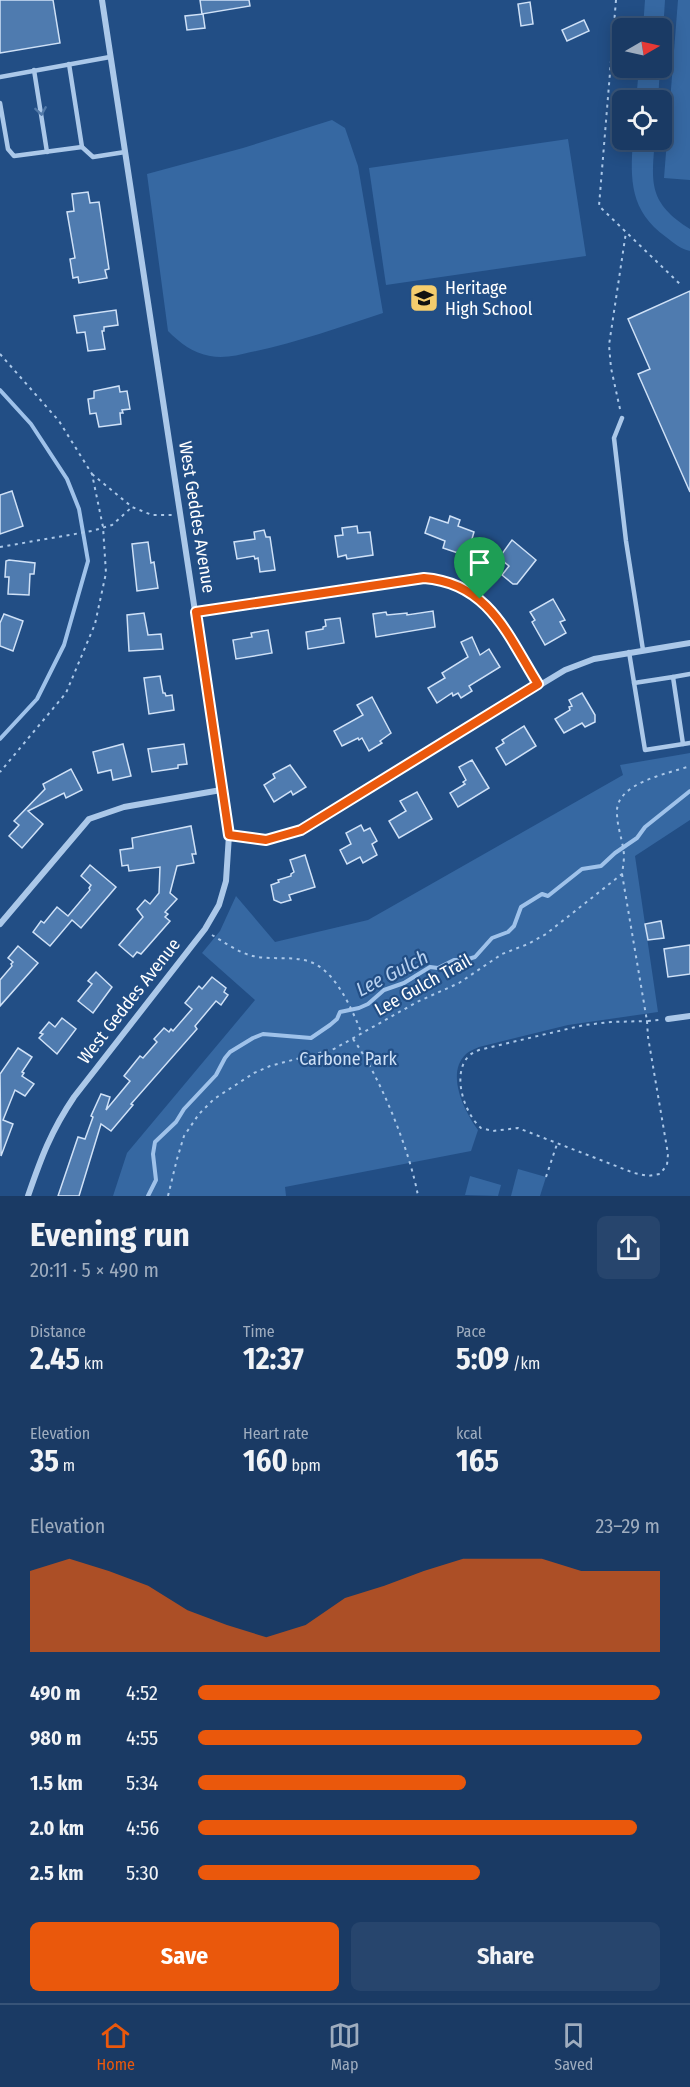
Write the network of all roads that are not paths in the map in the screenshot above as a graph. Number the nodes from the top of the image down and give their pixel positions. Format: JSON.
{"nodes":[{"id":1,"x":102,"y":0,"type":"edge"},
{"id":2,"x":110,"y":57,"type":"junction"},
{"id":3,"x":69,"y":64,"type":"junction"},
{"id":4,"x":34,"y":70,"type":"junction"},
{"id":5,"x":0,"y":77,"type":"edge"},
{"id":6,"x":0,"y":103,"type":"edge"},
{"id":7,"x":82,"y":147,"type":"junction"},
{"id":8,"x":47,"y":152,"type":"junction"},
{"id":9,"x":125,"y":152,"type":"junction"},
{"id":10,"x":622,"y":418,"type":"road end"},
{"id":11,"x":196,"y":612,"type":"junction"},
{"id":12,"x":690,"y":643,"type":"edge"},
{"id":13,"x":643,"y":650,"type":"junction"},
{"id":14,"x":629,"y":652,"type":"junction"},
{"id":15,"x":690,"y":674,"type":"edge"},
{"id":16,"x":672,"y":677,"type":"junction"},
{"id":17,"x":634,"y":682,"type":"junction"},
{"id":18,"x":538,"y":684,"type":"junction"},
{"id":19,"x":690,"y":743,"type":"edge"},
{"id":20,"x":682,"y":744,"type":"junction"},
{"id":21,"x":222,"y":790,"type":"junction"},
{"id":22,"x":229,"y":835,"type":"junction"},
{"id":23,"x":0,"y":924,"type":"edge"},
{"id":24,"x":690,"y":1016,"type":"edge"},
{"id":25,"x":668,"y":1019,"type":"road end"},
{"id":26,"x":28,"y":1196,"type":"edge"}],
"edges":[{"from":1,"to":2,"type":"street","name":"West Geddes Avenue"},
{"from":2,"to":3,"type":"lane"},
{"from":2,"to":9,"type":"street","name":"West Geddes Avenue"},
{"from":3,"to":4,"type":"lane"},
{"from":3,"to":7,"type":"lane"},
{"from":4,"to":5,"type":"lane"},
{"from":4,"to":8,"type":"lane","one_way":true},
{"from":6,"to":8,"type":"lane"},
{"from":7,"to":8,"type":"lane"},
{"from":7,"to":9,"type":"lane"},
{"from":9,"to":11,"type":"street","name":"West Geddes Avenue"},
{"from":10,"to":13,"type":"lane"},
{"from":11,"to":18,"type":"street"},
{"from":11,"to":21,"type":"street","name":"West Geddes Avenue"},
{"from":12,"to":13,"type":"street"},
{"from":13,"to":14,"type":"street"},
{"from":14,"to":17,"type":"lane"},
{"from":14,"to":18,"type":"street"},
{"from":15,"to":16,"type":"lane"},
{"from":16,"to":17,"type":"lane"},
{"from":16,"to":20,"type":"lane"},
{"from":17,"to":20,"type":"lane"},
{"from":18,"to":22,"type":"street"},
{"from":19,"to":20,"type":"lane"},
{"from":21,"to":22,"type":"street","name":"West Geddes Avenue"},
{"from":21,"to":23,"type":"street"},
{"from":22,"to":26,"type":"street","name":"West Geddes Avenue"},
{"from":24,"to":25,"type":"street"}]}
